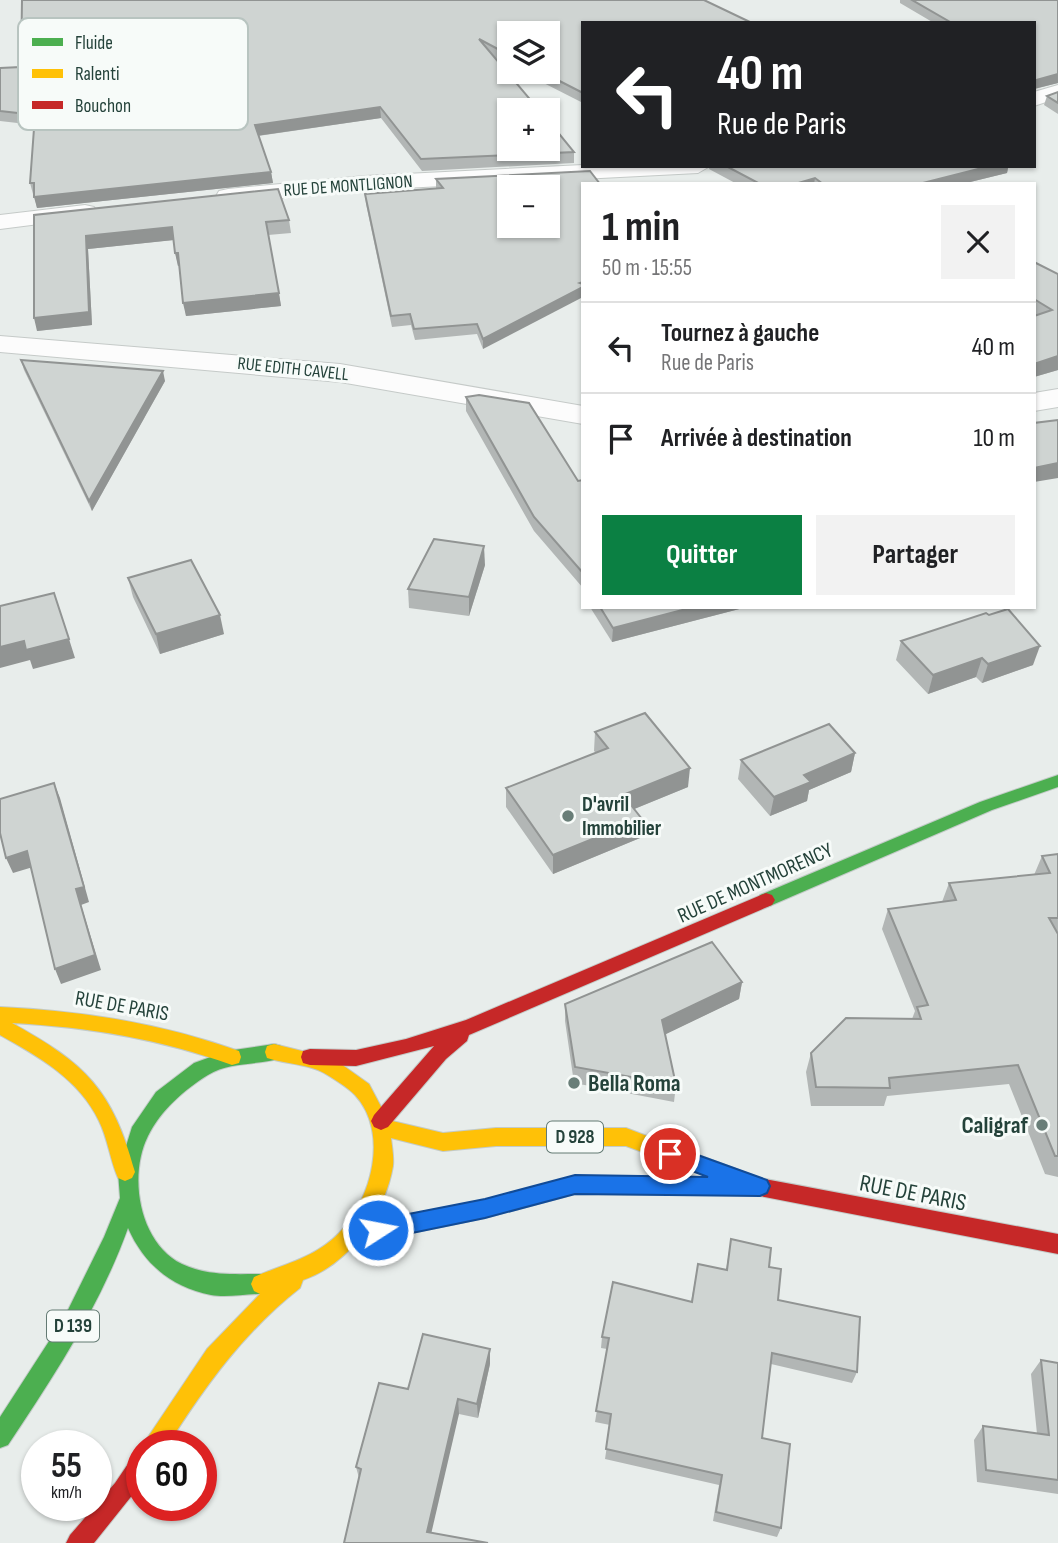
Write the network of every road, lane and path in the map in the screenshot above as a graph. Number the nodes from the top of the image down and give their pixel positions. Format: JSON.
{"nodes":[{"id":1,"x":1058,"y":91,"type":"edge"},
{"id":2,"x":1036,"y":99,"type":"edge"},
{"id":3,"x":659,"y":168,"type":"edge"},
{"id":4,"x":201,"y":199,"type":"edge"},
{"id":5,"x":109,"y":209,"type":"edge"},
{"id":6,"x":0,"y":222,"type":"edge"},
{"id":7,"x":0,"y":344,"type":"edge"},
{"id":8,"x":1058,"y":398,"type":"edge"},
{"id":9,"x":1036,"y":402,"type":"edge"},
{"id":10,"x":581,"y":415,"type":"edge"},
{"id":11,"x":1058,"y":781,"type":"edge"},
{"id":12,"x":0,"y":1015,"type":"edge"},
{"id":13,"x":0,"y":1026,"type":"edge"},
{"id":14,"x":470,"y":1027,"type":"junction"},
{"id":15,"x":232,"y":1057,"type":"junction"},
{"id":16,"x":310,"y":1057,"type":"junction"},
{"id":17,"x":382,"y":1124,"type":"junction"},
{"id":18,"x":125,"y":1172,"type":"junction"},
{"id":19,"x":760,"y":1186,"type":"junction"},
{"id":20,"x":126,"y":1205,"type":"junction"},
{"id":21,"x":352,"y":1235,"type":"junction"},
{"id":22,"x":1058,"y":1244,"type":"edge"},
{"id":23,"x":318,"y":1264,"type":"junction"},
{"id":24,"x":163,"y":1430,"type":"edge"},
{"id":25,"x":0,"y":1437,"type":"edge"},
{"id":26,"x":126,"y":1483,"type":"edge"},
{"id":27,"x":78,"y":1543,"type":"edge"}],
"edges":[{"from":1,"to":2,"type":"street"},
{"from":3,"to":4,"type":"street","name":"RUE DE MONTLIGNON"},
{"from":5,"to":6,"type":"street"},
{"from":7,"to":10,"type":"street","name":"RUE EDITH CAVELL"},
{"from":8,"to":9,"type":"street"},
{"from":11,"to":14,"type":"main road","name":"RUE DE MONTMORENCY"},
{"from":12,"to":15,"type":"main road","name":"RUE DE PARIS"},
{"from":13,"to":18,"type":"main road"},
{"from":14,"to":16,"type":"main road","name":"RUE DE MONTMORENCY"},
{"from":14,"to":17,"type":"main road","name":"RUE DE MONTMORENCY"},
{"from":15,"to":16,"type":"main road"},
{"from":15,"to":18,"type":"main road"},
{"from":16,"to":17,"type":"main road"},
{"from":17,"to":19,"type":"main road","name":"RUE DE PARIS","number":"D 928"},
{"from":17,"to":21,"type":"main road"},
{"from":18,"to":20,"type":"main road"},
{"from":19,"to":21,"type":"main road","name":"RUE DE PARIS","number":"D 928"},
{"from":19,"to":22,"type":"main road","name":"RUE DE PARIS","number":"D 928"},
{"from":20,"to":23,"type":"main road"},
{"from":20,"to":25,"type":"main road","number":"D 139"},
{"from":21,"to":23,"type":"main road"},
{"from":23,"to":24,"type":"main road"},
{"from":26,"to":27,"type":"main road"}]}
